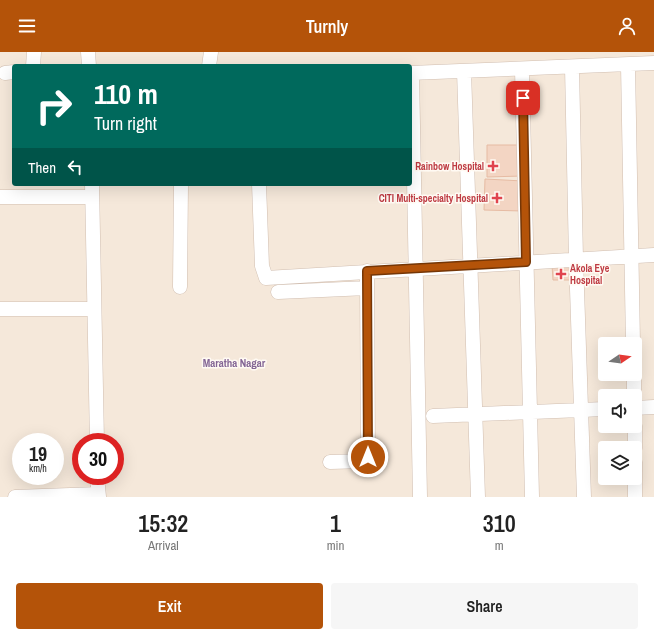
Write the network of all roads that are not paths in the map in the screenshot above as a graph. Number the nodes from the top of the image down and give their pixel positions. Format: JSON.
{"nodes":[{"id":1,"x":34,"y":52,"type":"edge"},
{"id":2,"x":88,"y":52,"type":"edge"},
{"id":3,"x":211,"y":52,"type":"edge"},
{"id":4,"x":654,"y":63,"type":"edge"},
{"id":5,"x":33,"y":64,"type":"edge"},
{"id":6,"x":89,"y":64,"type":"edge"},
{"id":7,"x":209,"y":64,"type":"edge"},
{"id":8,"x":628,"y":64,"type":"junction"},
{"id":9,"x":572,"y":67,"type":"junction"},
{"id":10,"x":522,"y":69,"type":"junction"},
{"id":11,"x":464,"y":71,"type":"junction"},
{"id":12,"x":412,"y":73,"type":"edge"},
{"id":13,"x":412,"y":112,"type":"edge"},
{"id":14,"x":181,"y":186,"type":"edge"},
{"id":15,"x":260,"y":186,"type":"edge"},
{"id":16,"x":92,"y":191,"type":"edge"},
{"id":17,"x":0,"y":198,"type":"edge"},
{"id":18,"x":654,"y":255,"type":"edge"},
{"id":19,"x":632,"y":256,"type":"junction"},
{"id":20,"x":576,"y":259,"type":"junction"},
{"id":21,"x":526,"y":262,"type":"junction"},
{"id":22,"x":471,"y":265,"type":"junction"},
{"id":23,"x":416,"y":268,"type":"junction"},
{"id":24,"x":367,"y":271,"type":"junction"},
{"id":25,"x":180,"y":287,"type":"dead end"},
{"id":26,"x":367,"y":288,"type":"junction"},
{"id":27,"x":278,"y":292,"type":"dead end"},
{"id":28,"x":0,"y":309,"type":"edge"},
{"id":29,"x":94,"y":309,"type":"junction"},
{"id":30,"x":633,"y":337,"type":"edge"},
{"id":31,"x":654,"y":407,"type":"edge"},
{"id":32,"x":642,"y":408,"type":"edge"},
{"id":33,"x":598,"y":409,"type":"edge"},
{"id":34,"x":581,"y":410,"type":"junction"},
{"id":35,"x":530,"y":413,"type":"junction"},
{"id":36,"x":476,"y":415,"type":"junction"},
{"id":37,"x":433,"y":416,"type":"dead end"},
{"id":38,"x":97,"y":433,"type":"edge"},
{"id":39,"x":330,"y":462,"type":"dead end"},
{"id":40,"x":97,"y":485,"type":"edge"},
{"id":41,"x":636,"y":485,"type":"edge"},
{"id":42,"x":98,"y":496,"type":"edge"},
{"id":43,"x":15,"y":497,"type":"edge"},
{"id":44,"x":420,"y":497,"type":"edge"},
{"id":45,"x":478,"y":497,"type":"edge"},
{"id":46,"x":532,"y":497,"type":"edge"},
{"id":47,"x":584,"y":497,"type":"edge"},
{"id":48,"x":636,"y":497,"type":"edge"}],
"edges":[{"from":1,"to":5,"type":"street"},
{"from":2,"to":6,"type":"street"},
{"from":3,"to":7,"type":"street"},
{"from":4,"to":8,"type":"street"},
{"from":8,"to":9,"type":"street"},
{"from":8,"to":19,"type":"street"},
{"from":9,"to":10,"type":"street"},
{"from":9,"to":20,"type":"street"},
{"from":10,"to":11,"type":"street"},
{"from":10,"to":21,"type":"street"},
{"from":11,"to":12,"type":"street"},
{"from":11,"to":22,"type":"street"},
{"from":13,"to":23,"type":"street"},
{"from":14,"to":25,"type":"street"},
{"from":15,"to":24,"type":"street"},
{"from":16,"to":17,"type":"street"},
{"from":16,"to":29,"type":"street"},
{"from":18,"to":19,"type":"street"},
{"from":19,"to":20,"type":"street"},
{"from":19,"to":30,"type":"street"},
{"from":20,"to":21,"type":"street"},
{"from":20,"to":34,"type":"street"},
{"from":21,"to":22,"type":"street"},
{"from":21,"to":35,"type":"street"},
{"from":22,"to":23,"type":"street"},
{"from":22,"to":36,"type":"street"},
{"from":23,"to":24,"type":"street"},
{"from":23,"to":44,"type":"street"},
{"from":24,"to":26,"type":"street"},
{"from":26,"to":27,"type":"street"},
{"from":26,"to":39,"type":"street"},
{"from":28,"to":29,"type":"street"},
{"from":29,"to":38,"type":"street"},
{"from":31,"to":32,"type":"street"},
{"from":33,"to":34,"type":"street"},
{"from":34,"to":35,"type":"street"},
{"from":34,"to":47,"type":"street"},
{"from":35,"to":36,"type":"street"},
{"from":35,"to":46,"type":"street"},
{"from":36,"to":37,"type":"street"},
{"from":36,"to":45,"type":"street"},
{"from":40,"to":42,"type":"street"},
{"from":41,"to":48,"type":"street"},
{"from":42,"to":43,"type":"street"}]}
